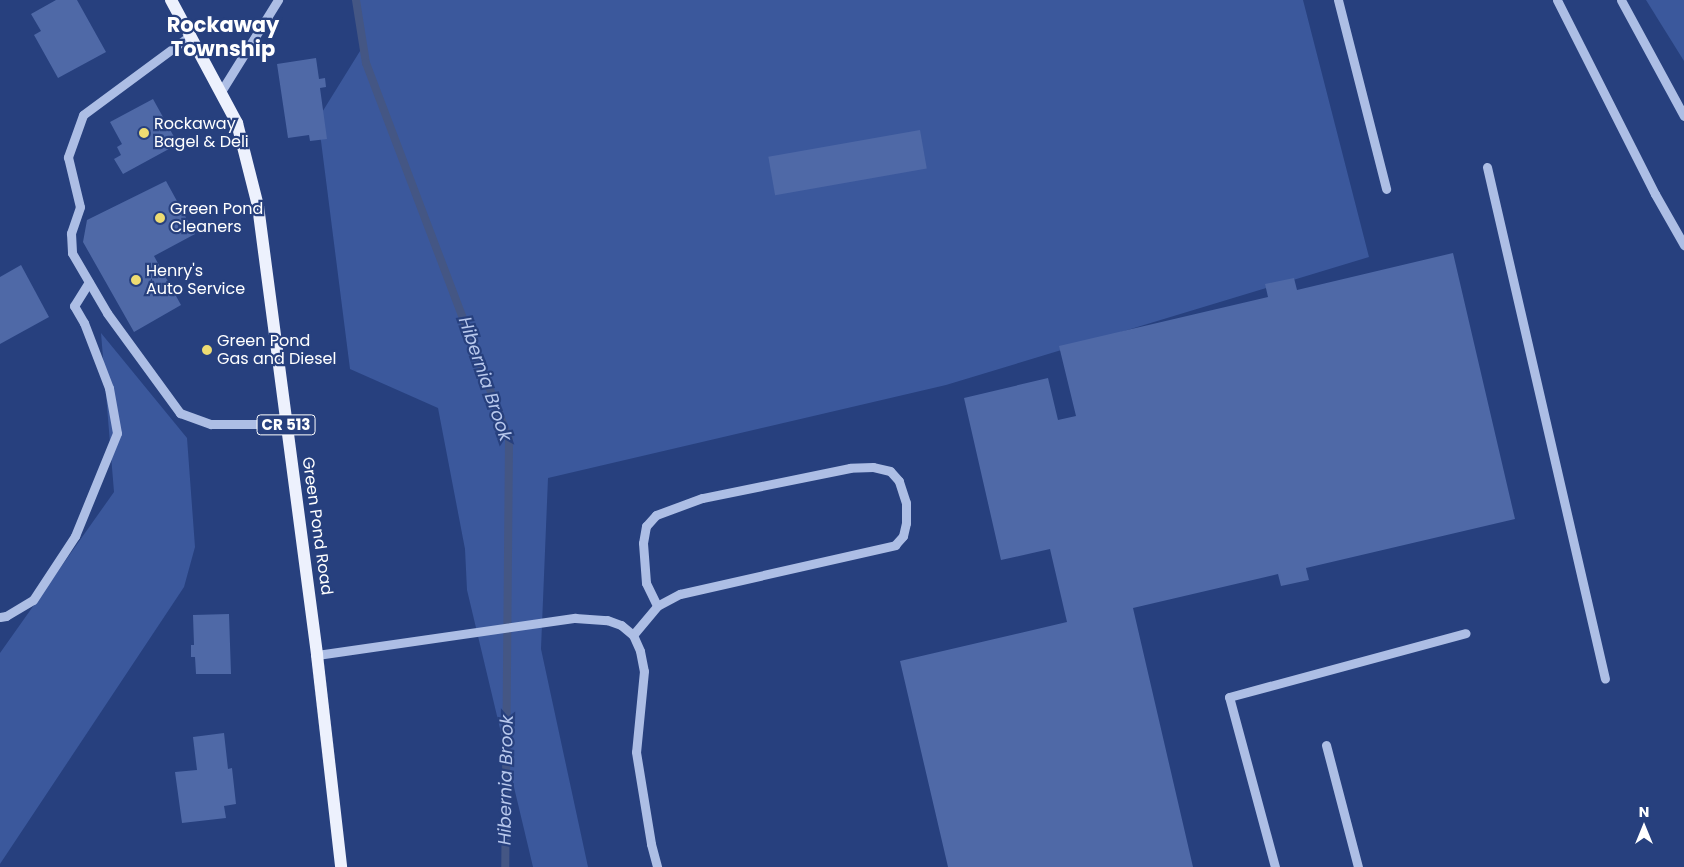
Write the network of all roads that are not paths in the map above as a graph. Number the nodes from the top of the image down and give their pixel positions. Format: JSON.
{"nodes":[{"id":1,"x":171,"y":0,"type":"edge"},
{"id":2,"x":278,"y":0,"type":"edge"},
{"id":3,"x":1338,"y":0,"type":"edge"},
{"id":4,"x":1556,"y":0,"type":"edge"},
{"id":5,"x":1621,"y":0,"type":"edge"},
{"id":6,"x":191,"y":36,"type":"junction"},
{"id":7,"x":220,"y":93,"type":"junction"},
{"id":8,"x":1684,"y":116,"type":"edge"},
{"id":9,"x":1487,"y":167,"type":"dead end"},
{"id":10,"x":1386,"y":189,"type":"dead end"},
{"id":11,"x":1684,"y":246,"type":"edge"},
{"id":12,"x":89,"y":282,"type":"junction"},
{"id":13,"x":286,"y":424,"type":"junction"},
{"id":14,"x":657,"y":606,"type":"junction"},
{"id":15,"x":0,"y":617,"type":"edge"},
{"id":16,"x":1466,"y":633,"type":"dead end"},
{"id":17,"x":633,"y":635,"type":"junction"},
{"id":18,"x":317,"y":655,"type":"junction"},
{"id":19,"x":1605,"y":679,"type":"dead end"},
{"id":20,"x":1326,"y":745,"type":"dead end"},
{"id":21,"x":341,"y":867,"type":"edge"},
{"id":22,"x":657,"y":867,"type":"edge"},
{"id":23,"x":1275,"y":867,"type":"edge"},
{"id":24,"x":1358,"y":867,"type":"edge"}],
"edges":[{"from":1,"to":6,"type":"main road","name":"Green Pond Road","number":"CR 513"},
{"from":2,"to":7,"type":"street"},
{"from":3,"to":10,"type":"street"},
{"from":4,"to":11,"type":"street"},
{"from":5,"to":8,"type":"street"},
{"from":6,"to":7,"type":"main road","name":"Green Pond Road","number":"CR 513"},
{"from":6,"to":12,"type":"street"},
{"from":7,"to":13,"type":"main road","name":"Green Pond Road","number":"CR 513"},
{"from":9,"to":19,"type":"street"},
{"from":12,"to":13,"type":"street"},
{"from":12,"to":15,"type":"street"},
{"from":13,"to":18,"type":"main road","name":"Green Pond Road","number":"CR 513"},
{"from":14,"to":14,"type":"street"},
{"from":14,"to":17,"type":"street"},
{"from":16,"to":23,"type":"street"},
{"from":17,"to":18,"type":"street"},
{"from":17,"to":22,"type":"street"},
{"from":18,"to":21,"type":"main road","name":"Green Pond Road","number":"CR 513"},
{"from":20,"to":24,"type":"street"}]}
